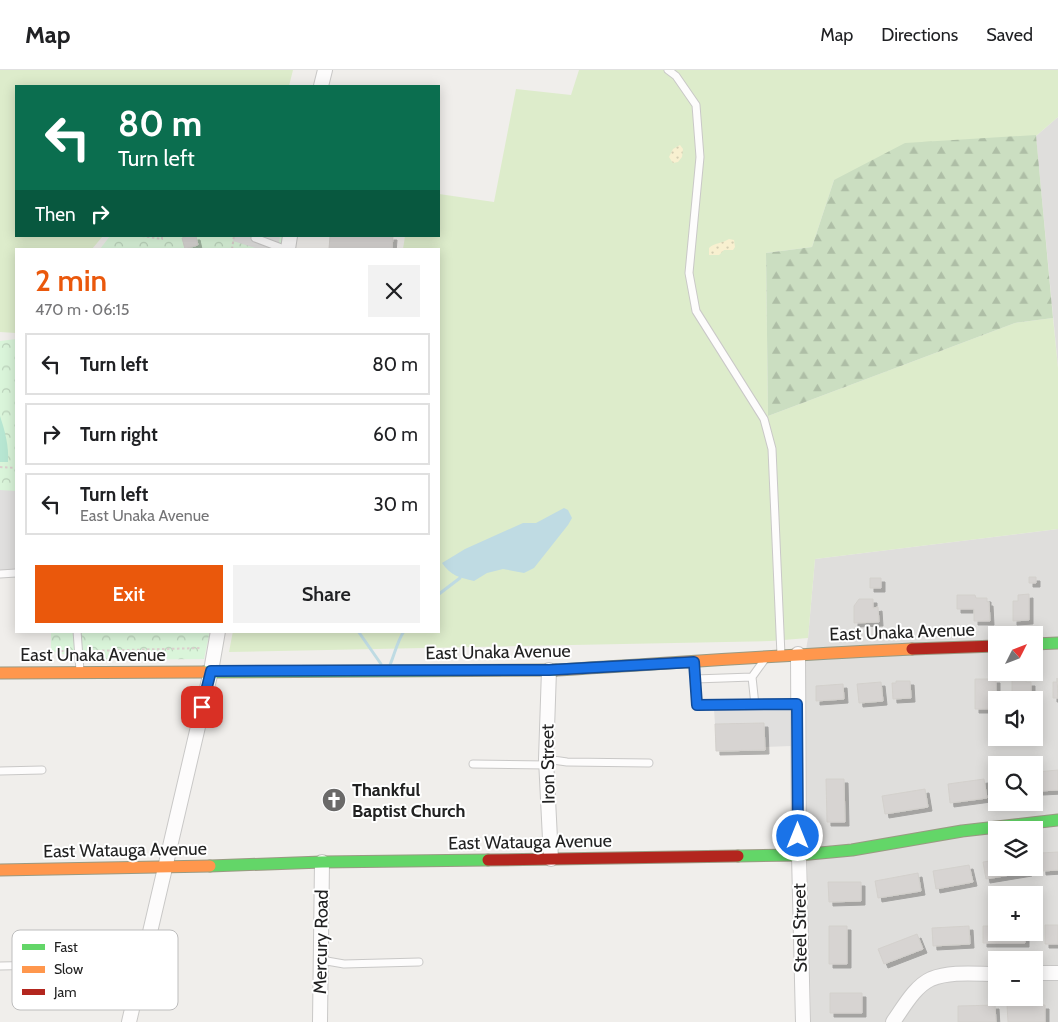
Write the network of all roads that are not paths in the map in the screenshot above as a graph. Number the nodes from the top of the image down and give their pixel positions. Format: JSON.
{"nodes":[{"id":1,"x":325,"y":70,"type":"edge"},
{"id":2,"x":668,"y":70,"type":"edge"},
{"id":3,"x":321,"y":85,"type":"edge"},
{"id":4,"x":256,"y":237,"type":"edge"},
{"id":5,"x":281,"y":248,"type":"edge"},
{"id":6,"x":15,"y":573,"type":"edge"},
{"id":7,"x":0,"y":574,"type":"edge"},
{"id":8,"x":77,"y":633,"type":"edge"},
{"id":9,"x":218,"y":633,"type":"edge"},
{"id":10,"x":1058,"y":643,"type":"edge"},
{"id":11,"x":1043,"y":644,"type":"edge"},
{"id":12,"x":988,"y":646,"type":"edge"},
{"id":13,"x":798,"y":654,"type":"junction"},
{"id":14,"x":782,"y":655,"type":"junction"},
{"id":15,"x":767,"y":656,"type":"junction"},
{"id":16,"x":694,"y":662,"type":"junction"},
{"id":17,"x":549,"y":670,"type":"junction"},
{"id":18,"x":211,"y":671,"type":"junction"},
{"id":19,"x":80,"y":672,"type":"junction"},
{"id":20,"x":0,"y":673,"type":"edge"},
{"id":21,"x":752,"y":677,"type":"junction"},
{"id":22,"x":695,"y":679,"type":"junction"},
{"id":23,"x":716,"y":696,"type":"dead end"},
{"id":24,"x":732,"y":696,"type":"dead end"},
{"id":25,"x":797,"y":704,"type":"junction"},
{"id":26,"x":716,"y":705,"type":"junction"},
{"id":27,"x":732,"y":705,"type":"junction"},
{"id":28,"x":755,"y":705,"type":"junction"},
{"id":29,"x":547,"y":762,"type":"junction"},
{"id":30,"x":473,"y":764,"type":"dead end"},
{"id":31,"x":649,"y":764,"type":"dead end"},
{"id":32,"x":42,"y":770,"type":"dead end"},
{"id":33,"x":0,"y":771,"type":"edge"},
{"id":34,"x":1058,"y":820,"type":"edge"},
{"id":35,"x":799,"y":855,"type":"junction"},
{"id":36,"x":551,"y":859,"type":"junction"},
{"id":37,"x":322,"y":862,"type":"junction"},
{"id":38,"x":164,"y":868,"type":"junction"},
{"id":39,"x":0,"y":870,"type":"edge"},
{"id":40,"x":150,"y":930,"type":"edge"},
{"id":41,"x":321,"y":960,"type":"junction"},
{"id":42,"x":419,"y":962,"type":"dead end"},
{"id":43,"x":1043,"y":973,"type":"edge"},
{"id":44,"x":1058,"y":973,"type":"edge"},
{"id":45,"x":988,"y":974,"type":"edge"},
{"id":46,"x":320,"y":1022,"type":"edge"},
{"id":47,"x":803,"y":1022,"type":"edge"},
{"id":48,"x":893,"y":1022,"type":"edge"}],
"edges":[{"from":1,"to":3,"type":"street"},
{"from":2,"to":14,"type":"lane"},
{"from":4,"to":5,"type":"lane"},
{"from":6,"to":7,"type":"lane"},
{"from":8,"to":19,"type":"lane"},
{"from":9,"to":18,"type":"street"},
{"from":10,"to":11,"type":"street"},
{"from":12,"to":13,"type":"street","name":"East Unaka Avenue"},
{"from":13,"to":14,"type":"street","name":"East Unaka Avenue"},
{"from":13,"to":25,"type":"street","name":"Steel Street"},
{"from":14,"to":15,"type":"street","name":"East Unaka Avenue"},
{"from":15,"to":16,"type":"street","name":"East Unaka Avenue"},
{"from":15,"to":21,"type":"lane"},
{"from":16,"to":17,"type":"street","name":"East Unaka Avenue"},
{"from":16,"to":22,"type":"lane"},
{"from":17,"to":18,"type":"street","name":"East Unaka Avenue"},
{"from":17,"to":29,"type":"street","name":"Iron Street"},
{"from":18,"to":19,"type":"street","name":"East Unaka Avenue"},
{"from":18,"to":38,"type":"street"},
{"from":19,"to":20,"type":"street","name":"East Unaka Avenue"},
{"from":21,"to":22,"type":"lane"},
{"from":21,"to":28,"type":"lane"},
{"from":22,"to":26,"type":"lane"},
{"from":23,"to":26,"type":"lane"},
{"from":24,"to":27,"type":"lane"},
{"from":25,"to":28,"type":"lane"},
{"from":25,"to":35,"type":"street","name":"Steel Street"},
{"from":26,"to":27,"type":"lane"},
{"from":27,"to":28,"type":"lane"},
{"from":29,"to":30,"type":"lane"},
{"from":29,"to":31,"type":"lane"},
{"from":29,"to":36,"type":"street","name":"Iron Street"},
{"from":32,"to":33,"type":"lane"},
{"from":34,"to":35,"type":"street","name":"East Watauga Avenue"},
{"from":35,"to":36,"type":"street","name":"East Watauga Avenue"},
{"from":35,"to":47,"type":"street","name":"Steel Street"},
{"from":36,"to":37,"type":"street","name":"East Watauga Avenue"},
{"from":37,"to":38,"type":"street","name":"East Watauga Avenue"},
{"from":37,"to":41,"type":"street","name":"Mercury Road"},
{"from":38,"to":39,"type":"street","name":"East Watauga Avenue"},
{"from":38,"to":40,"type":"street"},
{"from":41,"to":42,"type":"lane"},
{"from":41,"to":46,"type":"street","name":"Mercury Road"},
{"from":43,"to":44,"type":"street"},
{"from":45,"to":48,"type":"street"}]}
